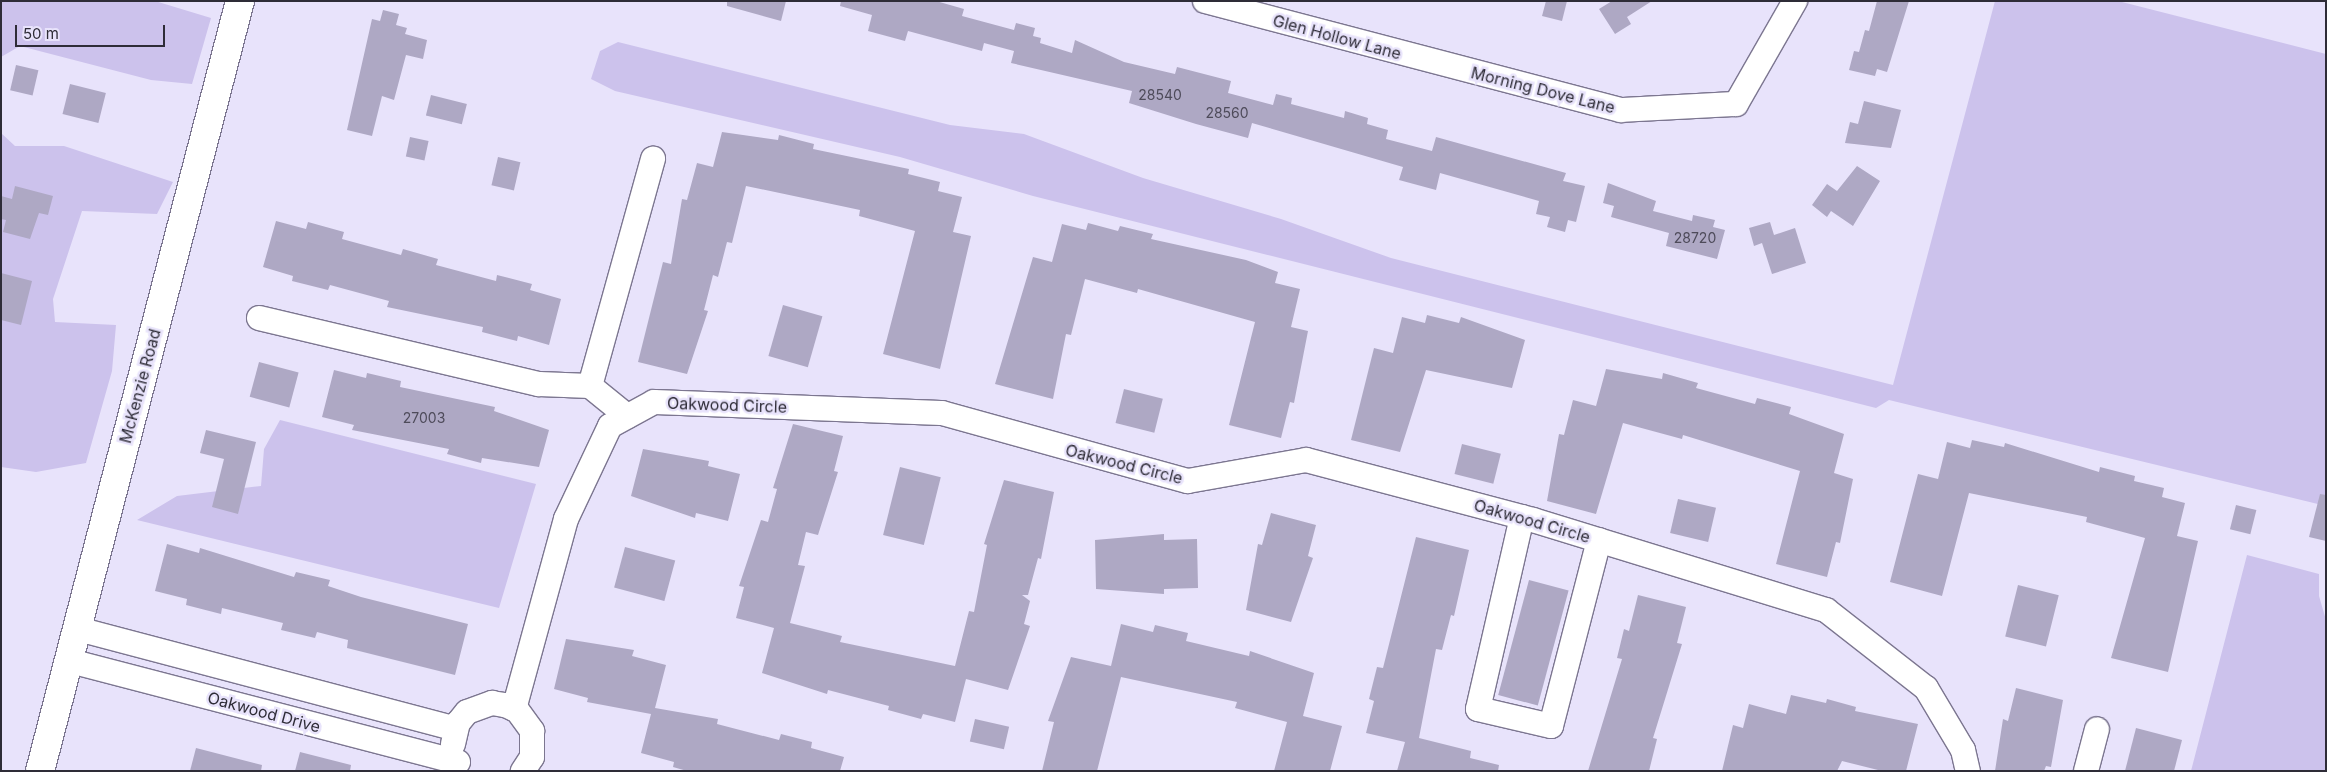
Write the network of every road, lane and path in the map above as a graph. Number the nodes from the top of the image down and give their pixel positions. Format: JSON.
{"nodes":[{"id":1,"x":240,"y":1,"type":"edge"},
{"id":2,"x":1205,"y":1,"type":"edge"},
{"id":3,"x":1795,"y":1,"type":"edge"},
{"id":4,"x":1442,"y":64,"type":"joint"},
{"id":5,"x":653,"y":159,"type":"dead end"},
{"id":6,"x":259,"y":318,"type":"dead end"},
{"id":7,"x":590,"y":386,"type":"junction"},
{"id":8,"x":627,"y":416,"type":"junction"},
{"id":9,"x":1522,"y":517,"type":"junction"},
{"id":10,"x":1599,"y":540,"type":"junction"},
{"id":11,"x":78,"y":629,"type":"junction"},
{"id":12,"x":70,"y":662,"type":"junction"},
{"id":13,"x":514,"y":709,"type":"junction"},
{"id":14,"x":456,"y":729,"type":"junction"},
{"id":15,"x":2097,"y":729,"type":"dead end"},
{"id":16,"x":461,"y":766,"type":"edge"},
{"id":17,"x":530,"y":770,"type":"edge"},
{"id":18,"x":40,"y":771,"type":"edge"},
{"id":19,"x":1968,"y":771,"type":"edge"},
{"id":20,"x":2086,"y":771,"type":"edge"}],
"edges":[{"from":1,"to":11,"type":"street","name":"McKenzie Road"},
{"from":2,"to":4,"type":"street","name":"Glen Hollow Lane"},
{"from":3,"to":4,"type":"street","name":"Morning Dove Lane"},
{"from":5,"to":7,"type":"street"},
{"from":6,"to":7,"type":"street"},
{"from":7,"to":8,"type":"street"},
{"from":8,"to":9,"type":"street","name":"Oakwood Circle"},
{"from":8,"to":13,"type":"street","name":"Oakwood Circle"},
{"from":9,"to":10,"type":"street","name":"Oakwood Circle"},
{"from":9,"to":10,"type":"street"},
{"from":10,"to":19,"type":"street","name":"Oakwood Circle"},
{"from":11,"to":12,"type":"street","name":"McKenzie Road"},
{"from":11,"to":14,"type":"street","name":"Oakwood Drive"},
{"from":12,"to":16,"type":"street","name":"Oakwood Drive"},
{"from":12,"to":18,"type":"street","name":"McKenzie Road"},
{"from":13,"to":14,"type":"street"},
{"from":13,"to":17,"type":"street"},
{"from":14,"to":16,"type":"street"},
{"from":15,"to":20,"type":"street"}]}
